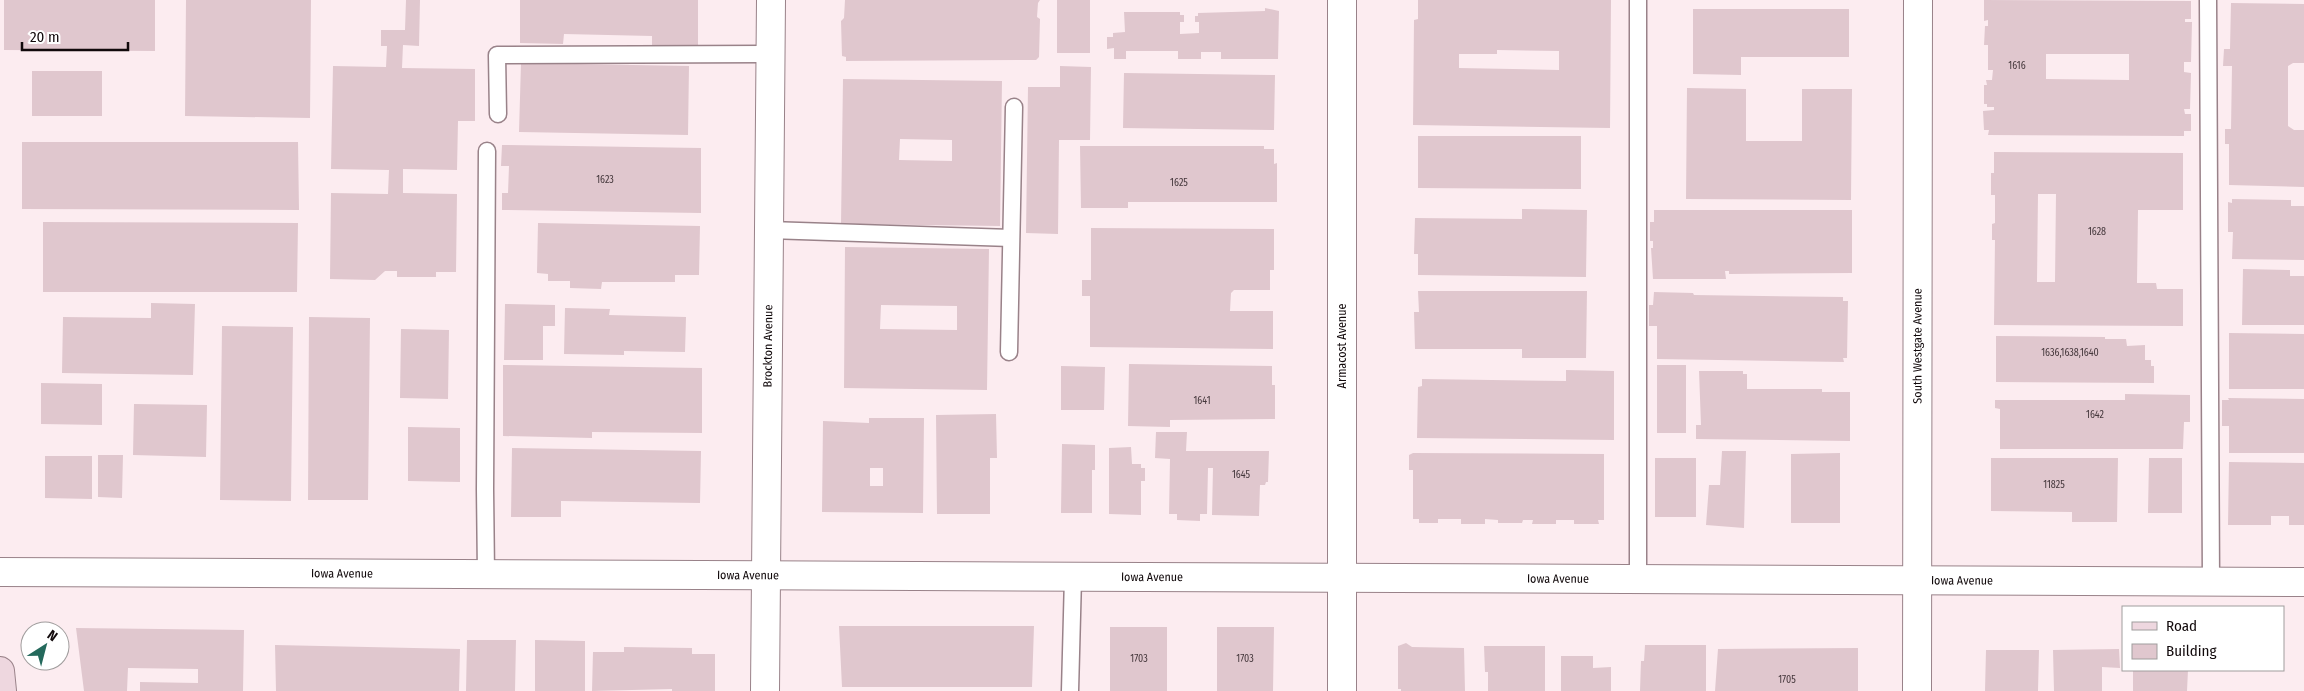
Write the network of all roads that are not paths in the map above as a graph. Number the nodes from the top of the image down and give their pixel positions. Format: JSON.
{"nodes":[{"id":1,"x":771,"y":0,"type":"edge"},
{"id":2,"x":1342,"y":0,"type":"edge"},
{"id":3,"x":1638,"y":0,"type":"edge"},
{"id":4,"x":1918,"y":0,"type":"edge"},
{"id":5,"x":2208,"y":0,"type":"edge"},
{"id":6,"x":771,"y":54,"type":"junction"},
{"id":7,"x":1014,"y":107,"type":"dead end"},
{"id":8,"x":498,"y":114,"type":"dead end"},
{"id":9,"x":487,"y":151,"type":"dead end"},
{"id":10,"x":769,"y":230,"type":"junction"},
{"id":11,"x":1011,"y":238,"type":"junction"},
{"id":12,"x":1008,"y":352,"type":"dead end"},
{"id":13,"x":0,"y":572,"type":"edge"},
{"id":14,"x":486,"y":574,"type":"junction"},
{"id":15,"x":766,"y":575,"type":"junction"},
{"id":16,"x":1073,"y":577,"type":"junction"},
{"id":17,"x":1343,"y":578,"type":"junction"},
{"id":18,"x":1638,"y":579,"type":"junction"},
{"id":19,"x":1918,"y":580,"type":"junction"},
{"id":20,"x":2211,"y":582,"type":"junction"},
{"id":21,"x":2304,"y":582,"type":"edge"},
{"id":22,"x":0,"y":671,"type":"edge"},
{"id":23,"x":2,"y":691,"type":"edge"},
{"id":24,"x":765,"y":691,"type":"edge"},
{"id":25,"x":1070,"y":691,"type":"edge"},
{"id":26,"x":1342,"y":691,"type":"edge"},
{"id":27,"x":1917,"y":691,"type":"edge"}],
"edges":[{"from":1,"to":6,"type":"street","name":"Brockton Avenue"},
{"from":2,"to":17,"type":"street","name":"Armacost Avenue"},
{"from":3,"to":18,"type":"lane"},
{"from":4,"to":19,"type":"street","name":"South Westgate Avenue"},
{"from":5,"to":20,"type":"lane"},
{"from":6,"to":8,"type":"lane"},
{"from":6,"to":10,"type":"street","name":"Brockton Avenue"},
{"from":7,"to":11,"type":"lane"},
{"from":9,"to":14,"type":"lane"},
{"from":10,"to":11,"type":"lane"},
{"from":10,"to":15,"type":"street","name":"Brockton Avenue"},
{"from":11,"to":12,"type":"lane"},
{"from":13,"to":14,"type":"street","name":"Iowa Avenue"},
{"from":14,"to":15,"type":"street","name":"Iowa Avenue"},
{"from":15,"to":16,"type":"street","name":"Iowa Avenue"},
{"from":15,"to":24,"type":"street","name":"Brockton Avenue"},
{"from":16,"to":17,"type":"street","name":"Iowa Avenue"},
{"from":16,"to":25,"type":"lane"},
{"from":17,"to":18,"type":"street","name":"Iowa Avenue"},
{"from":17,"to":26,"type":"street","name":"Armacost Avenue"},
{"from":18,"to":19,"type":"street","name":"Iowa Avenue"},
{"from":19,"to":20,"type":"street","name":"Iowa Avenue"},
{"from":19,"to":27,"type":"street","name":"South Westgate Avenue"},
{"from":20,"to":21,"type":"street","name":"Iowa Avenue"},
{"from":22,"to":23,"type":"main road"}]}
